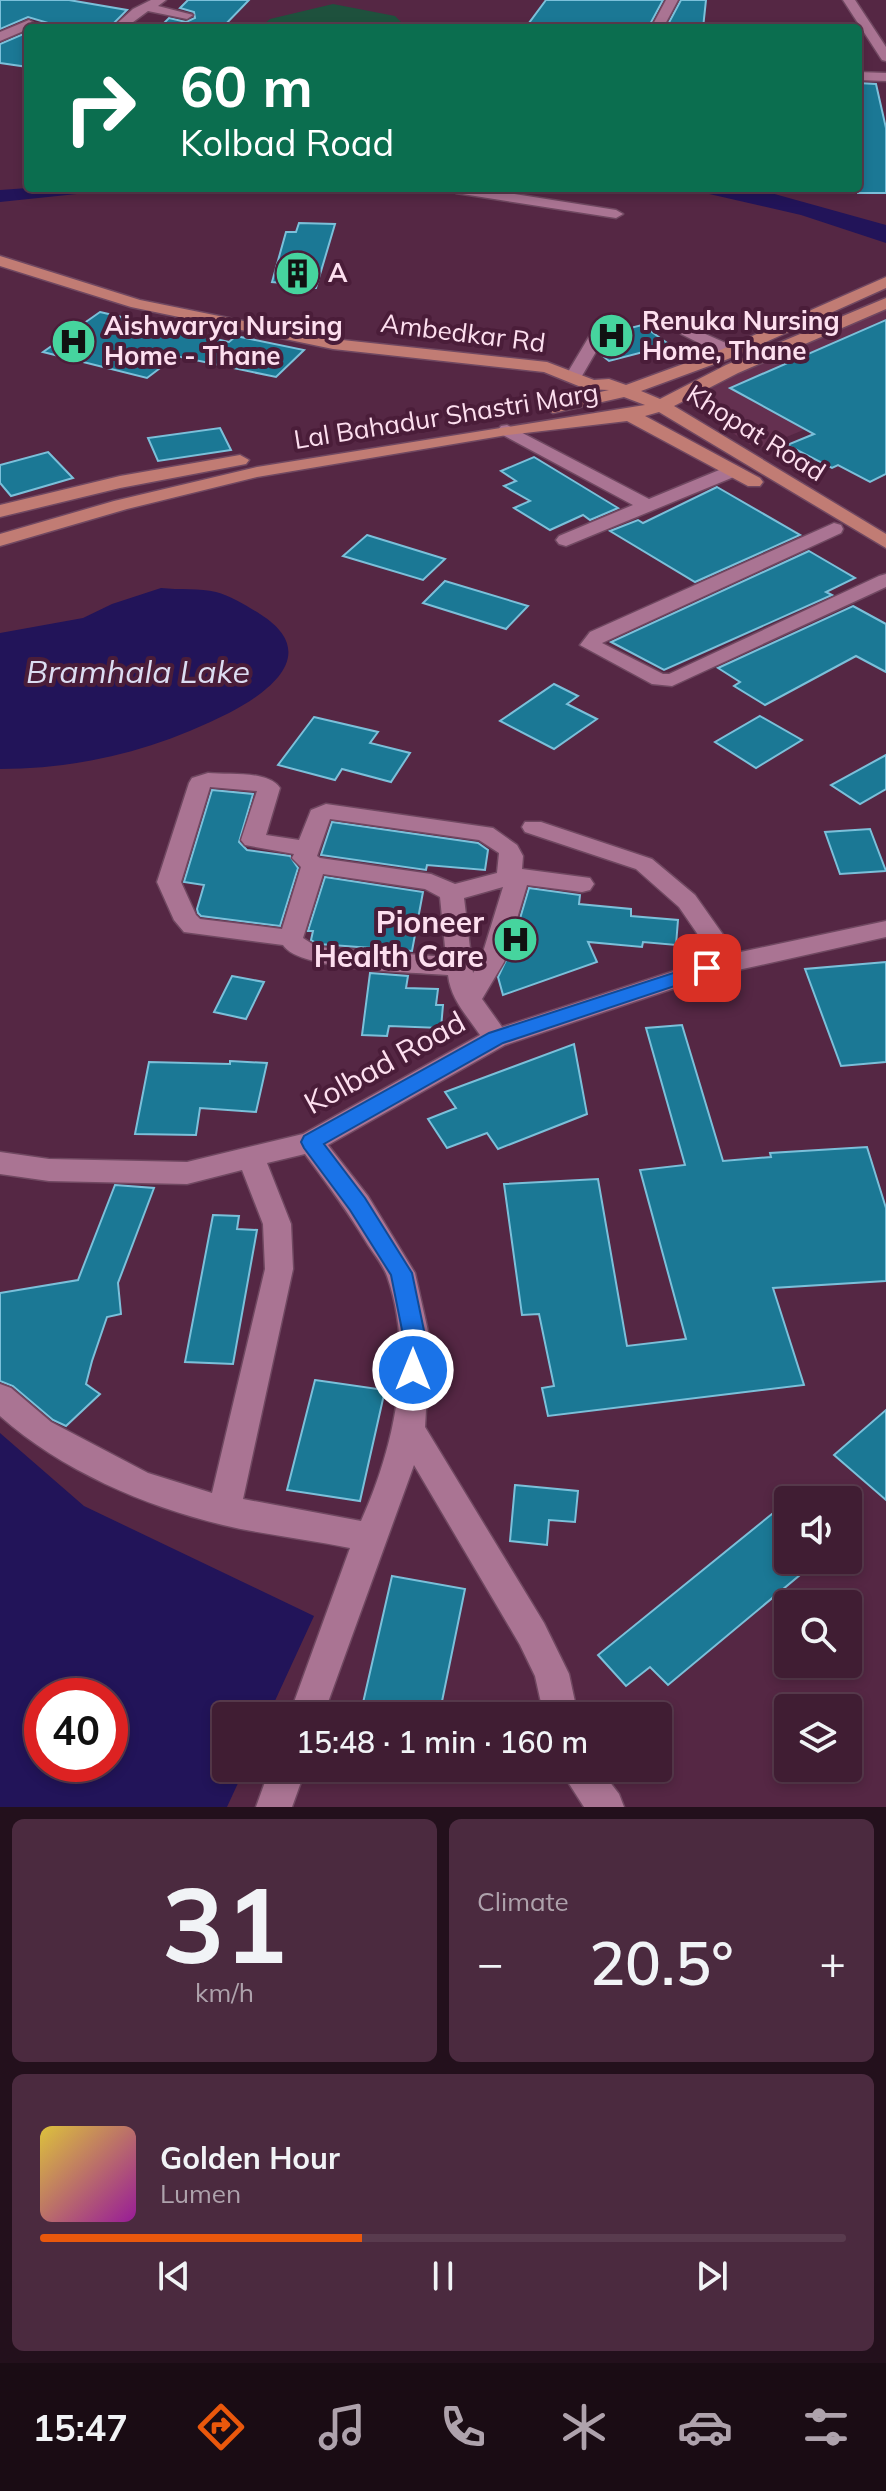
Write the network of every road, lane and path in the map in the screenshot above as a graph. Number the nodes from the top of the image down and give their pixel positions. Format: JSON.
{"nodes":[{"id":1,"x":160,"y":0,"type":"edge"},
{"id":2,"x":672,"y":0,"type":"edge"},
{"id":3,"x":849,"y":0,"type":"edge"},
{"id":4,"x":146,"y":7,"type":"junction"},
{"id":5,"x":187,"y":15,"type":"dead end"},
{"id":6,"x":38,"y":24,"type":"edge"},
{"id":7,"x":123,"y":24,"type":"edge"},
{"id":8,"x":659,"y":24,"type":"edge"},
{"id":9,"x":0,"y":37,"type":"edge"},
{"id":10,"x":886,"y":57,"type":"edge"},
{"id":11,"x":862,"y":76,"type":"edge"},
{"id":12,"x":886,"y":77,"type":"edge"},
{"id":13,"x":475,"y":192,"type":"edge"},
{"id":14,"x":616,"y":214,"type":"dead end"},
{"id":15,"x":0,"y":261,"type":"edge"},
{"id":16,"x":886,"y":282,"type":"edge"},
{"id":17,"x":886,"y":303,"type":"edge"},
{"id":18,"x":614,"y":323,"type":"dead end"},
{"id":19,"x":687,"y":331,"type":"dead end"},
{"id":20,"x":729,"y":351,"type":"junction"},
{"id":21,"x":573,"y":377,"type":"junction"},
{"id":22,"x":624,"y":390,"type":"junction"},
{"id":23,"x":596,"y":392,"type":"junction"},
{"id":24,"x":661,"y":406,"type":"junction"},
{"id":25,"x":630,"y":415,"type":"junction"},
{"id":26,"x":507,"y":430,"type":"junction"},
{"id":27,"x":735,"y":470,"type":"junction"},
{"id":28,"x":120,"y":482,"type":"junction"},
{"id":29,"x":92,"y":500,"type":"junction"},
{"id":30,"x":141,"y":500,"type":"junction"},
{"id":31,"x":648,"y":506,"type":"junction"},
{"id":32,"x":0,"y":511,"type":"edge"},
{"id":33,"x":0,"y":527,"type":"edge"},
{"id":34,"x":834,"y":529,"type":"junction"},
{"id":35,"x":0,"y":540,"type":"edge"},
{"id":36,"x":566,"y":540,"type":"dead end"},
{"id":37,"x":886,"y":542,"type":"edge"},
{"id":38,"x":886,"y":559,"type":"edge"},
{"id":39,"x":886,"y":580,"type":"edge"},
{"id":40,"x":533,"y":827,"type":"dead end"},
{"id":41,"x":311,"y":857,"type":"junction"},
{"id":42,"x":582,"y":884,"type":"dead end"},
{"id":43,"x":452,"y":893,"type":"junction"},
{"id":44,"x":886,"y":929,"type":"edge"},
{"id":45,"x":291,"y":938,"type":"junction"},
{"id":46,"x":730,"y":963,"type":"junction"},
{"id":47,"x":458,"y":967,"type":"junction"},
{"id":48,"x":468,"y":1001,"type":"junction"},
{"id":49,"x":496,"y":1038,"type":"junction"},
{"id":50,"x":311,"y":1142,"type":"junction"},
{"id":51,"x":251,"y":1157,"type":"junction"},
{"id":52,"x":0,"y":1163,"type":"edge"},
{"id":53,"x":0,"y":1397,"type":"edge"},
{"id":54,"x":409,"y":1429,"type":"junction"},
{"id":55,"x":224,"y":1511,"type":"junction"},
{"id":56,"x":370,"y":1538,"type":"junction"},
{"id":57,"x":311,"y":1702,"type":"edge"},
{"id":58,"x":558,"y":1702,"type":"edge"},
{"id":59,"x":283,"y":1782,"type":"edge"},
{"id":60,"x":587,"y":1782,"type":"edge"},
{"id":61,"x":274,"y":1807,"type":"edge"},
{"id":62,"x":606,"y":1807,"type":"edge"}],
"edges":[{"from":1,"to":4,"type":"street"},
{"from":2,"to":8,"type":"street"},
{"from":3,"to":10,"type":"street"},
{"from":4,"to":5,"type":"street"},
{"from":4,"to":7,"type":"street"},
{"from":6,"to":9,"type":"street"},
{"from":11,"to":12,"type":"street"},
{"from":13,"to":14,"type":"street"},
{"from":15,"to":21,"type":"main road","name":"Ambedkar Rd"},
{"from":16,"to":20,"type":"main road","name":"Lal Bahadur Shastri Marg"},
{"from":17,"to":24,"type":"main road","name":"Lal Bahadur Shastri Marg"},
{"from":18,"to":21,"type":"street"},
{"from":19,"to":20,"type":"street"},
{"from":20,"to":22,"type":"main road","name":"Lal Bahadur Shastri Marg"},
{"from":21,"to":23,"type":"main road","name":"Ambedkar Rd"},
{"from":22,"to":23,"type":"main road","name":"Khopat Road"},
{"from":22,"to":24,"type":"main road","name":"Khopat Road"},
{"from":23,"to":25,"type":"main road","name":"Khopat Road"},
{"from":23,"to":28,"type":"main road","name":"Lal Bahadur Shastri Marg"},
{"from":24,"to":25,"type":"main road","name":"Lal Bahadur Shastri Marg"},
{"from":24,"to":37,"type":"main road","name":"Khopat Road"},
{"from":25,"to":26,"type":"main road","name":"Lal Bahadur Shastri Marg"},
{"from":25,"to":27,"type":"main road","name":"Khopat Road"},
{"from":26,"to":30,"type":"main road","name":"Lal Bahadur Shastri Marg"},
{"from":26,"to":31,"type":"street"},
{"from":27,"to":31,"type":"street"},
{"from":27,"to":34,"type":"main road","name":"Khopat Road"},
{"from":28,"to":29,"type":"main road"},
{"from":28,"to":32,"type":"main road","name":"Lal Bahadur Shastri Marg"},
{"from":29,"to":30,"type":"main road"},
{"from":29,"to":33,"type":"main road"},
{"from":30,"to":35,"type":"main road","name":"Lal Bahadur Shastri Marg"},
{"from":31,"to":36,"type":"street"},
{"from":34,"to":38,"type":"main road","name":"Khopat Road"},
{"from":34,"to":39,"type":"street"},
{"from":40,"to":46,"type":"street"},
{"from":41,"to":43,"type":"street"},
{"from":41,"to":43,"type":"street"},
{"from":41,"to":45,"type":"street"},
{"from":41,"to":45,"type":"street"},
{"from":42,"to":48,"type":"street"},
{"from":43,"to":47,"type":"street"},
{"from":44,"to":46,"type":"street","name":"Kolbad Road"},
{"from":45,"to":47,"type":"street"},
{"from":46,"to":49,"type":"street","name":"Kolbad Road"},
{"from":47,"to":48,"type":"street"},
{"from":48,"to":49,"type":"street"},
{"from":49,"to":50,"type":"street","name":"Kolbad Road"},
{"from":50,"to":51,"type":"street","name":"Kolbad Road"},
{"from":50,"to":54,"type":"street"},
{"from":51,"to":52,"type":"street","name":"Kolbad Road"},
{"from":51,"to":55,"type":"street"},
{"from":53,"to":55,"type":"street"},
{"from":54,"to":56,"type":"street"},
{"from":54,"to":58,"type":"street"},
{"from":55,"to":56,"type":"street"},
{"from":56,"to":57,"type":"street"},
{"from":59,"to":61,"type":"street"},
{"from":60,"to":62,"type":"street"}]}
